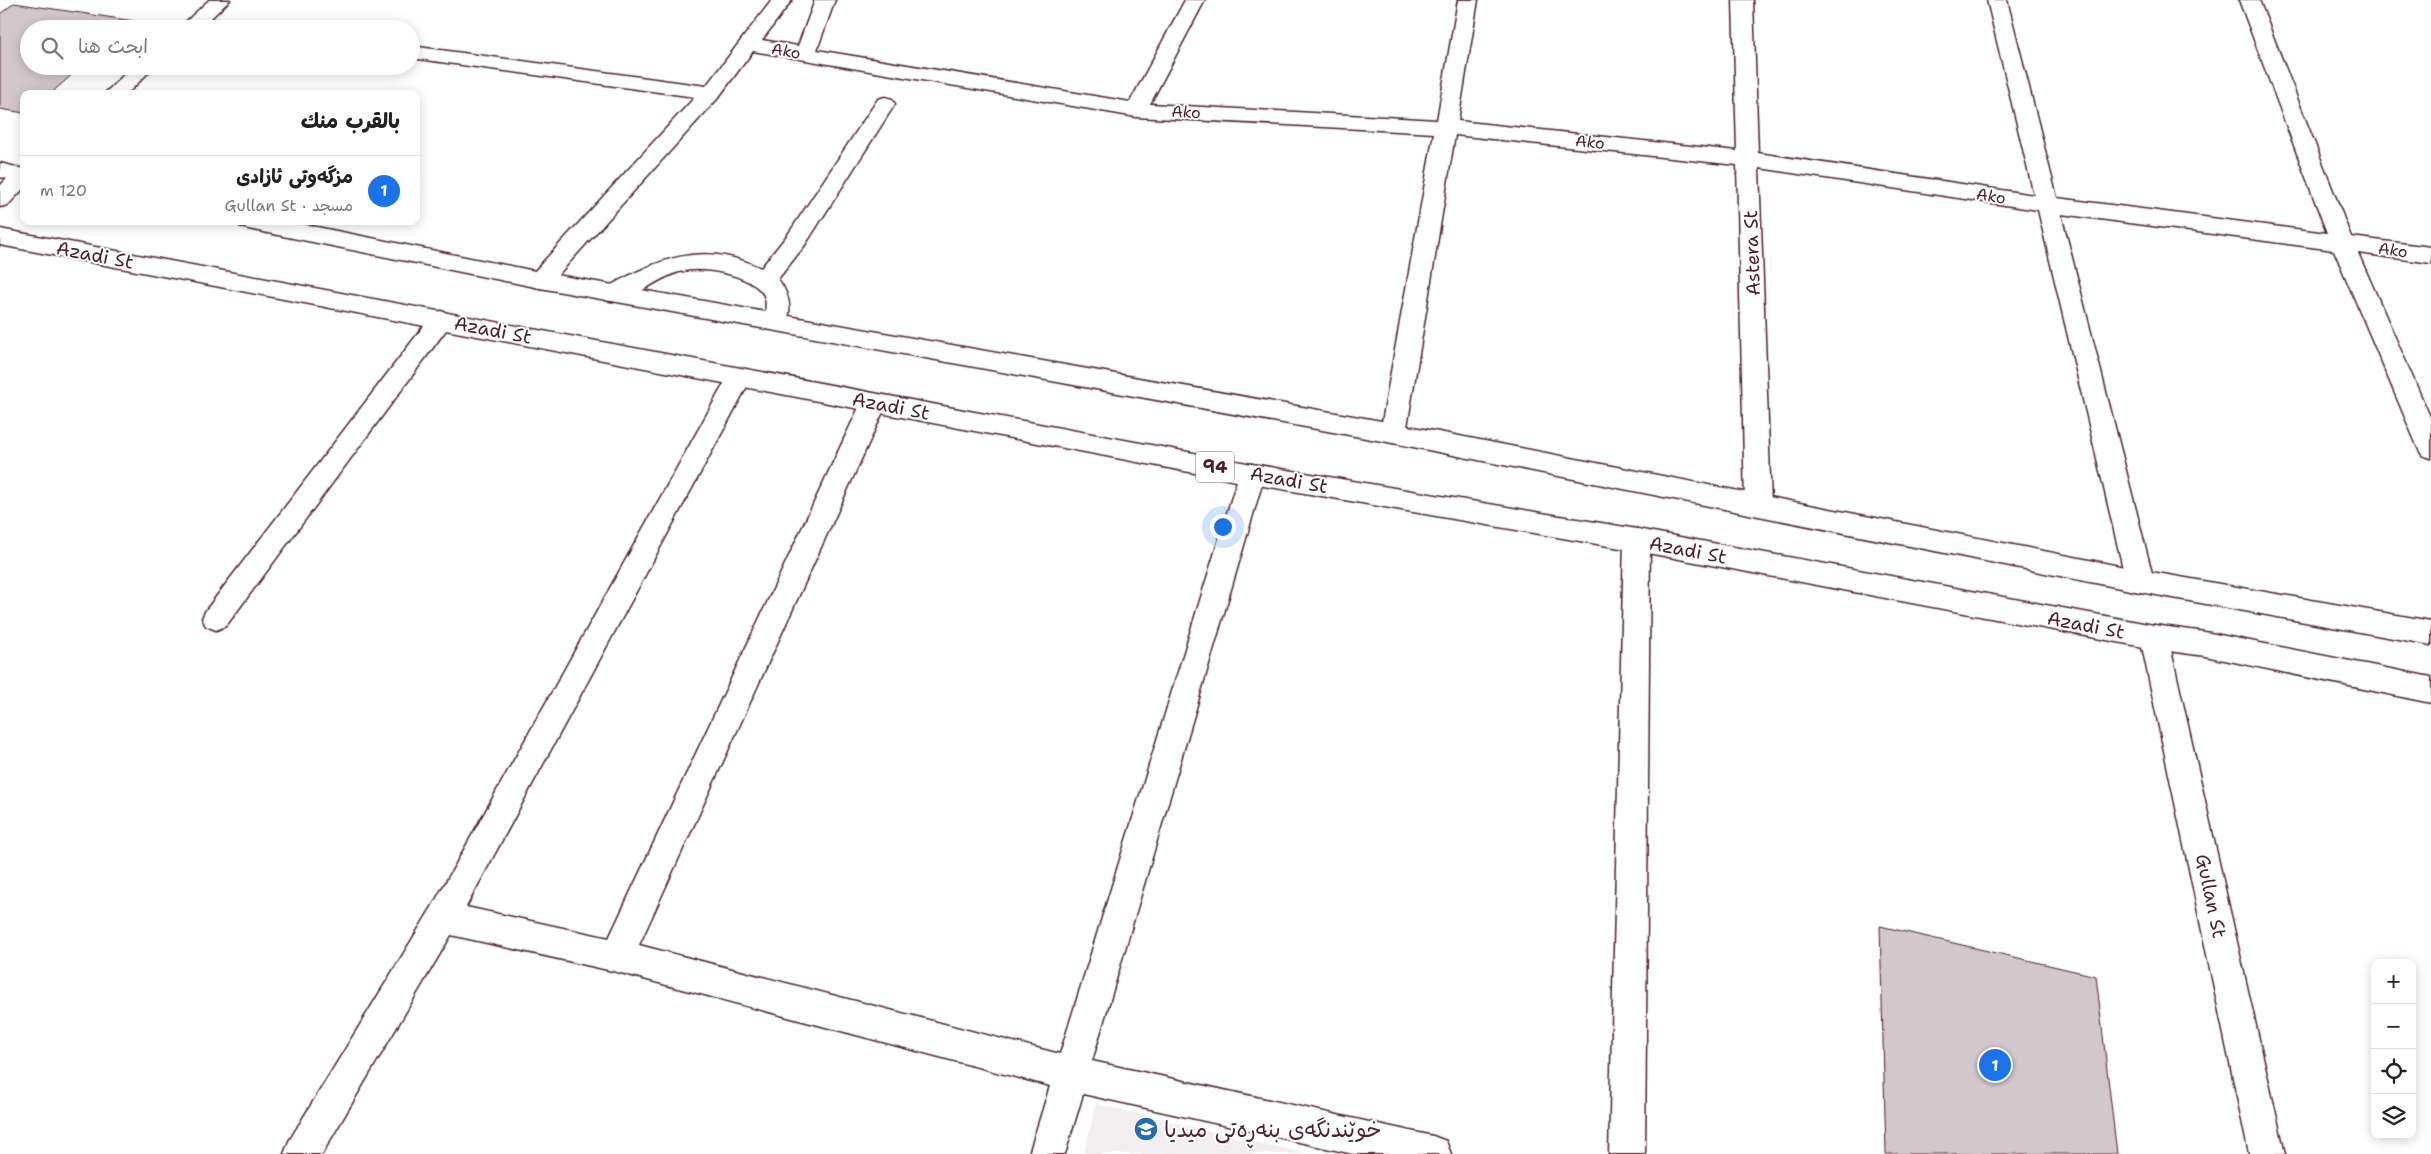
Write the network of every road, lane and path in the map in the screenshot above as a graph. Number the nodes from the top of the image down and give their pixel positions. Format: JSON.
{"nodes":[{"id":1,"x":220,"y":0,"type":"edge"},
{"id":2,"x":782,"y":0,"type":"edge"},
{"id":3,"x":825,"y":0,"type":"edge"},
{"id":4,"x":1195,"y":0,"type":"edge"},
{"id":5,"x":1468,"y":0,"type":"edge"},
{"id":6,"x":1743,"y":0,"type":"edge"},
{"id":7,"x":1997,"y":0,"type":"edge"},
{"id":8,"x":2249,"y":0,"type":"edge"},
{"id":9,"x":198,"y":20,"type":"edge"},
{"id":10,"x":748,"y":44,"type":"junction"},
{"id":11,"x":420,"y":53,"type":"edge"},
{"id":12,"x":805,"y":55,"type":"junction"},
{"id":13,"x":135,"y":75,"type":"edge"},
{"id":14,"x":118,"y":90,"type":"edge"},
{"id":15,"x":711,"y":93,"type":"junction"},
{"id":16,"x":885,"y":104,"type":"dead end"},
{"id":17,"x":1136,"y":110,"type":"junction"},
{"id":18,"x":1446,"y":127,"type":"junction"},
{"id":19,"x":1749,"y":158,"type":"junction"},
{"id":20,"x":0,"y":170,"type":"edge"},
{"id":21,"x":20,"y":174,"type":"edge"},
{"id":22,"x":20,"y":178,"type":"edge"},
{"id":23,"x":0,"y":200,"type":"edge"},
{"id":24,"x":2046,"y":204,"type":"junction"},
{"id":25,"x":268,"y":225,"type":"edge"},
{"id":26,"x":0,"y":237,"type":"edge"},
{"id":27,"x":2342,"y":243,"type":"junction"},
{"id":28,"x":2431,"y":255,"type":"edge"},
{"id":29,"x":540,"y":280,"type":"junction"},
{"id":30,"x":764,"y":280,"type":"junction"},
{"id":31,"x":614,"y":294,"type":"junction"},
{"id":32,"x":441,"y":320,"type":"junction"},
{"id":33,"x":776,"y":321,"type":"junction"},
{"id":34,"x":740,"y":377,"type":"junction"},
{"id":35,"x":874,"y":403,"type":"junction"},
{"id":36,"x":1393,"y":433,"type":"junction"},
{"id":37,"x":2431,"y":448,"type":"edge"},
{"id":38,"x":1252,"y":474,"type":"junction"},
{"id":39,"x":1758,"y":506,"type":"junction"},
{"id":40,"x":1637,"y":540,"type":"junction"},
{"id":41,"x":2140,"y":581,"type":"junction"},
{"id":42,"x":216,"y":618,"type":"dead end"},
{"id":43,"x":2431,"y":633,"type":"edge"},
{"id":44,"x":2154,"y":638,"type":"junction"},
{"id":45,"x":2431,"y":690,"type":"edge"},
{"id":46,"x":443,"y":918,"type":"junction"},
{"id":47,"x":617,"y":956,"type":"junction"},
{"id":48,"x":1071,"y":1074,"type":"junction"},
{"id":49,"x":302,"y":1154,"type":"edge"},
{"id":50,"x":1047,"y":1154,"type":"edge"},
{"id":51,"x":1433,"y":1154,"type":"edge"},
{"id":52,"x":1627,"y":1154,"type":"edge"},
{"id":53,"x":2267,"y":1154,"type":"edge"}],
"edges":[{"from":1,"to":9,"type":"main road"},
{"from":2,"to":10,"type":"main road"},
{"from":3,"to":12,"type":"main road"},
{"from":4,"to":17,"type":"main road"},
{"from":5,"to":18,"type":"main road"},
{"from":6,"to":19,"type":"main road","name":"Astera St"},
{"from":7,"to":24,"type":"main road"},
{"from":8,"to":27,"type":"main road"},
{"from":10,"to":12,"type":"main road","name":"Ako"},
{"from":10,"to":15,"type":"main road"},
{"from":11,"to":15,"type":"main road"},
{"from":12,"to":17,"type":"main road","name":"Ako"},
{"from":13,"to":14,"type":"main road"},
{"from":15,"to":29,"type":"main road"},
{"from":16,"to":30,"type":"main road"},
{"from":17,"to":18,"type":"main road","name":"Ako"},
{"from":18,"to":19,"type":"main road","name":"Ako"},
{"from":18,"to":36,"type":"main road"},
{"from":19,"to":24,"type":"main road","name":"Ako"},
{"from":19,"to":39,"type":"main road","name":"Astera St"},
{"from":20,"to":21,"type":"main road"},
{"from":22,"to":23,"type":"main road"},
{"from":24,"to":27,"type":"main road","name":"Ako"},
{"from":24,"to":41,"type":"main road"},
{"from":25,"to":29,"type":"main road"},
{"from":26,"to":32,"type":"main road","name":"Azadi St","number":"94"},
{"from":27,"to":28,"type":"main road","name":"Ako"},
{"from":27,"to":37,"type":"main road"},
{"from":29,"to":31,"type":"main road"},
{"from":30,"to":31,"type":"main road"},
{"from":30,"to":33,"type":"main road"},
{"from":31,"to":33,"type":"main road"},
{"from":32,"to":34,"type":"main road","name":"Azadi St","number":"94"},
{"from":32,"to":42,"type":"main road"},
{"from":33,"to":36,"type":"main road"},
{"from":34,"to":35,"type":"main road","name":"Azadi St","number":"94"},
{"from":34,"to":46,"type":"main road"},
{"from":35,"to":38,"type":"main road","name":"Azadi St","number":"94"},
{"from":35,"to":47,"type":"main road"},
{"from":36,"to":39,"type":"main road"},
{"from":38,"to":40,"type":"main road","name":"Azadi St","number":"94"},
{"from":38,"to":48,"type":"main road"},
{"from":39,"to":41,"type":"main road"},
{"from":40,"to":44,"type":"main road","name":"Azadi St","number":"94"},
{"from":40,"to":52,"type":"main road"},
{"from":41,"to":43,"type":"main road"},
{"from":44,"to":45,"type":"main road","name":"Azadi St","number":"94"},
{"from":44,"to":53,"type":"main road","name":"Gullan St"},
{"from":46,"to":47,"type":"main road"},
{"from":46,"to":49,"type":"main road"},
{"from":47,"to":48,"type":"main road"},
{"from":48,"to":50,"type":"main road"},
{"from":48,"to":51,"type":"main road"}]}
